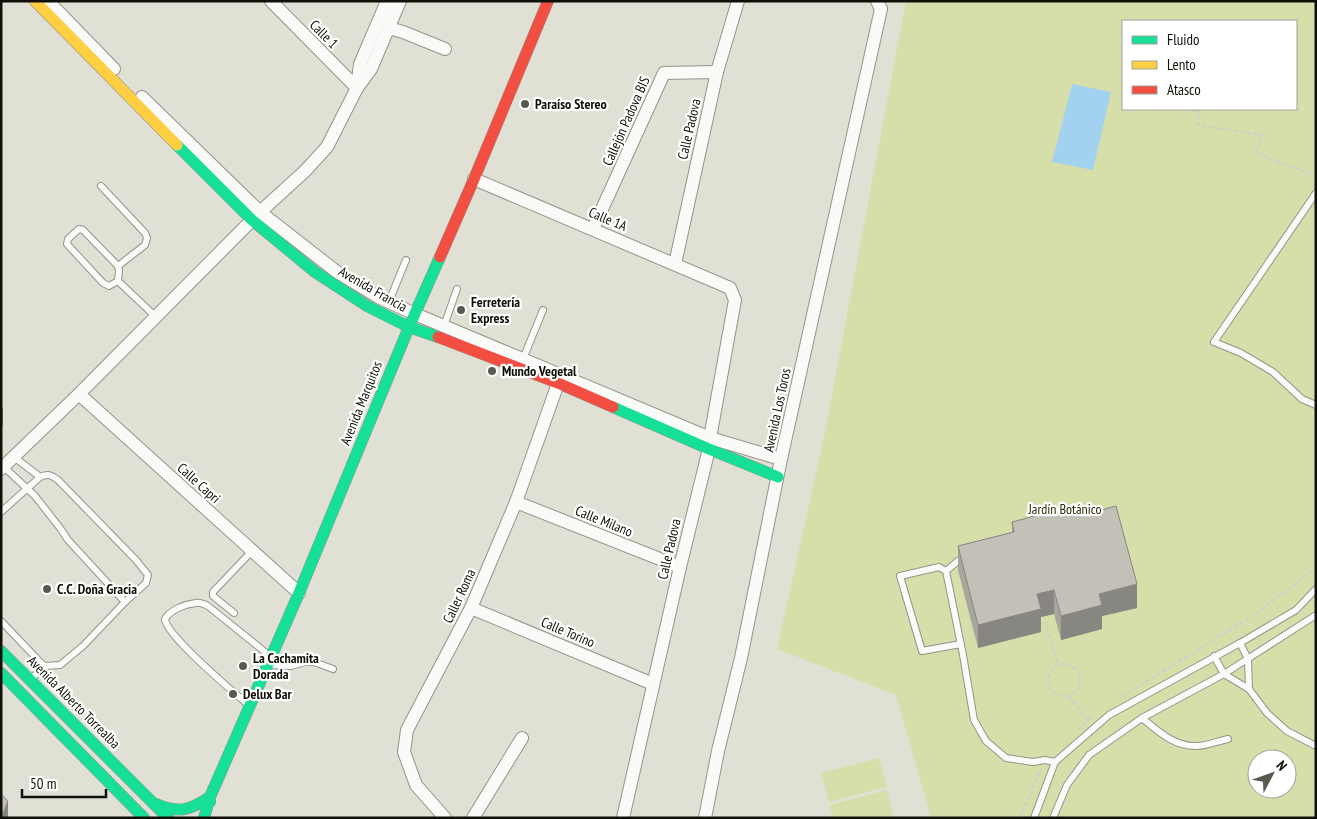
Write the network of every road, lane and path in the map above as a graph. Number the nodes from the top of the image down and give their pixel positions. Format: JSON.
{"nodes":[{"id":1,"x":35,"y":1,"type":"edge"},
{"id":2,"x":48,"y":1,"type":"edge"},
{"id":3,"x":270,"y":1,"type":"edge"},
{"id":4,"x":387,"y":1,"type":"edge"},
{"id":5,"x":400,"y":1,"type":"edge"},
{"id":6,"x":548,"y":1,"type":"edge"},
{"id":7,"x":738,"y":1,"type":"edge"},
{"id":8,"x":879,"y":5,"type":"edge"},
{"id":9,"x":389,"y":28,"type":"junction"},
{"id":10,"x":445,"y":49,"type":"dead end"},
{"id":11,"x":365,"y":66,"type":"junction"},
{"id":12,"x":717,"y":72,"type":"junction"},
{"id":13,"x":357,"y":88,"type":"junction"},
{"id":14,"x":1198,"y":110,"type":"edge"},
{"id":15,"x":1316,"y":176,"type":"edge"},
{"id":16,"x":474,"y":179,"type":"junction"},
{"id":17,"x":101,"y":186,"type":"dead end"},
{"id":18,"x":1316,"y":193,"type":"edge"},
{"id":19,"x":256,"y":216,"type":"junction"},
{"id":20,"x":593,"y":229,"type":"junction"},
{"id":21,"x":406,"y":260,"type":"dead end"},
{"id":22,"x":675,"y":264,"type":"junction"},
{"id":23,"x":118,"y":266,"type":"junction"},
{"id":24,"x":118,"y":281,"type":"junction"},
{"id":25,"x":730,"y":288,"type":"joint"},
{"id":26,"x":457,"y":289,"type":"dead end"},
{"id":27,"x":389,"y":302,"type":"junction"},
{"id":28,"x":543,"y":310,"type":"dead end"},
{"id":29,"x":415,"y":314,"type":"junction"},
{"id":30,"x":384,"y":315,"type":"junction"},
{"id":31,"x":156,"y":317,"type":"junction"},
{"id":32,"x":444,"y":326,"type":"junction"},
{"id":33,"x":409,"y":327,"type":"junction"},
{"id":34,"x":523,"y":359,"type":"junction"},
{"id":35,"x":560,"y":379,"type":"junction"},
{"id":36,"x":79,"y":394,"type":"junction"},
{"id":37,"x":1316,"y":405,"type":"edge"},
{"id":38,"x":709,"y":443,"type":"junction"},
{"id":39,"x":14,"y":457,"type":"junction"},
{"id":40,"x":781,"y":458,"type":"junction"},
{"id":41,"x":3,"y":468,"type":"edge"},
{"id":42,"x":40,"y":477,"type":"junction"},
{"id":43,"x":778,"y":477,"type":"junction"},
{"id":44,"x":28,"y":488,"type":"junction"},
{"id":45,"x":516,"y":502,"type":"junction"},
{"id":46,"x":1,"y":512,"type":"edge"},
{"id":47,"x":252,"y":551,"type":"junction"},
{"id":48,"x":967,"y":554,"type":"edge"},
{"id":49,"x":680,"y":567,"type":"junction"},
{"id":50,"x":946,"y":570,"type":"junction"},
{"id":51,"x":1316,"y":589,"type":"edge"},
{"id":52,"x":299,"y":593,"type":"junction"},
{"id":53,"x":125,"y":602,"type":"junction"},
{"id":54,"x":472,"y":608,"type":"junction"},
{"id":55,"x":234,"y":613,"type":"dead end"},
{"id":56,"x":1316,"y":614,"type":"edge"},
{"id":57,"x":1,"y":621,"type":"edge"},
{"id":58,"x":1045,"y":622,"type":"dead end"},
{"id":59,"x":1240,"y":643,"type":"junction"},
{"id":60,"x":960,"y":644,"type":"junction"},
{"id":61,"x":1,"y":651,"type":"edge"},
{"id":62,"x":1214,"y":656,"type":"junction"},
{"id":63,"x":1248,"y":658,"type":"junction"},
{"id":64,"x":269,"y":661,"type":"junction"},
{"id":65,"x":1058,"y":665,"type":"junction"},
{"id":66,"x":45,"y":666,"type":"junction"},
{"id":67,"x":333,"y":669,"type":"dead end"},
{"id":68,"x":1,"y":673,"type":"edge"},
{"id":69,"x":1224,"y":674,"type":"junction"},
{"id":70,"x":30,"y":680,"type":"junction"},
{"id":71,"x":653,"y":684,"type":"junction"},
{"id":72,"x":1249,"y":689,"type":"junction"},
{"id":73,"x":1069,"y":696,"type":"junction"},
{"id":74,"x":250,"y":706,"type":"junction"},
{"id":75,"x":1142,"y":718,"type":"junction"},
{"id":76,"x":1087,"y":720,"type":"dead end"},
{"id":77,"x":522,"y":738,"type":"dead end"},
{"id":78,"x":1228,"y":739,"type":"dead end"},
{"id":79,"x":1316,"y":746,"type":"edge"},
{"id":80,"x":1055,"y":762,"type":"junction"},
{"id":81,"x":210,"y":797,"type":"junction"},
{"id":82,"x":152,"y":801,"type":"junction"},
{"id":83,"x":144,"y":818,"type":"edge"},
{"id":84,"x":168,"y":818,"type":"edge"},
{"id":85,"x":204,"y":818,"type":"edge"},
{"id":86,"x":213,"y":818,"type":"edge"},
{"id":87,"x":445,"y":818,"type":"edge"},
{"id":88,"x":473,"y":818,"type":"edge"},
{"id":89,"x":623,"y":818,"type":"edge"},
{"id":90,"x":705,"y":818,"type":"edge"},
{"id":91,"x":1034,"y":818,"type":"edge"},
{"id":92,"x":1053,"y":818,"type":"edge"}],
"edges":[{"from":1,"to":19,"type":"street","name":"Avenida Francia"},
{"from":2,"to":19,"type":"street","name":"Avenida Francia"},
{"from":3,"to":13,"type":"street","name":"Calle 1"},
{"from":4,"to":11,"type":"street"},
{"from":5,"to":9,"type":"street"},
{"from":6,"to":16,"type":"street","name":"Avenida Marquitos"},
{"from":7,"to":12,"type":"street","name":"Calle Padova"},
{"from":8,"to":40,"type":"street","name":"Avenida Los Toros"},
{"from":9,"to":10,"type":"street"},
{"from":9,"to":11,"type":"street"},
{"from":11,"to":13,"type":"street"},
{"from":12,"to":20,"type":"street","name":"Callejón Padova BIS"},
{"from":12,"to":22,"type":"street","name":"Calle Padova"},
{"from":13,"to":19,"type":"street"},
{"from":14,"to":15,"type":"path"},
{"from":16,"to":20,"type":"street","name":"Calle 1A"},
{"from":16,"to":29,"type":"street","name":"Avenida Marquitos"},
{"from":17,"to":23,"type":"lane"},
{"from":18,"to":37,"type":"lane"},
{"from":19,"to":27,"type":"street","name":"Avenida Francia"},
{"from":19,"to":30,"type":"street","name":"Avenida Francia"},
{"from":19,"to":31,"type":"street"},
{"from":20,"to":22,"type":"street","name":"Calle 1A"},
{"from":21,"to":27,"type":"lane"},
{"from":22,"to":25,"type":"street","name":"Calle 1A"},
{"from":23,"to":24,"type":"lane"},
{"from":23,"to":24,"type":"lane"},
{"from":24,"to":31,"type":"lane"},
{"from":25,"to":38,"type":"street","name":"Calle Padova"},
{"from":26,"to":32,"type":"lane"},
{"from":27,"to":29,"type":"street","name":"Avenida Francia"},
{"from":27,"to":30,"type":"lane"},
{"from":28,"to":34,"type":"lane"},
{"from":29,"to":32,"type":"street","name":"Avenida Francia"},
{"from":29,"to":33,"type":"street","name":"Avenida Marquitos"},
{"from":30,"to":33,"type":"street","name":"Avenida Francia"},
{"from":31,"to":36,"type":"street"},
{"from":32,"to":34,"type":"street","name":"Avenida Francia"},
{"from":33,"to":35,"type":"street","name":"Avenida Francia"},
{"from":33,"to":52,"type":"street","name":"Avenida Marquitos"},
{"from":34,"to":35,"type":"street","name":"Avenida Francia"},
{"from":35,"to":38,"type":"street","name":"Avenida Francia"},
{"from":35,"to":45,"type":"street","name":"Caller Roma"},
{"from":36,"to":39,"type":"street"},
{"from":36,"to":47,"type":"street","name":"Calle Capri"},
{"from":38,"to":40,"type":"street","name":"Avenida Francia"},
{"from":38,"to":43,"type":"street","name":"Avenida Francia"},
{"from":38,"to":49,"type":"street","name":"Calle Padova"},
{"from":39,"to":41,"type":"street"},
{"from":39,"to":42,"type":"lane"},
{"from":40,"to":43,"type":"street","name":"Avenida Los Toros"},
{"from":41,"to":44,"type":"lane"},
{"from":42,"to":44,"type":"lane"},
{"from":42,"to":53,"type":"lane"},
{"from":43,"to":90,"type":"street","name":"Avenida Los Toros"},
{"from":44,"to":46,"type":"lane"},
{"from":44,"to":53,"type":"lane"},
{"from":45,"to":49,"type":"street","name":"Calle Milano"},
{"from":45,"to":54,"type":"street","name":"Caller Roma"},
{"from":47,"to":52,"type":"street","name":"Calle Capri"},
{"from":47,"to":55,"type":"lane"},
{"from":48,"to":50,"type":"lane"},
{"from":49,"to":71,"type":"street","name":"Calle Padova"},
{"from":50,"to":60,"type":"lane"},
{"from":50,"to":60,"type":"lane"},
{"from":51,"to":59,"type":"lane"},
{"from":52,"to":64,"type":"street","name":"Avenida Marquitos"},
{"from":53,"to":66,"type":"lane"},
{"from":54,"to":71,"type":"street","name":"Calle Torino"},
{"from":54,"to":87,"type":"street","name":"Caller Roma"},
{"from":56,"to":63,"type":"lane"},
{"from":57,"to":66,"type":"lane"},
{"from":58,"to":65,"type":"path"},
{"from":59,"to":62,"type":"lane"},
{"from":59,"to":63,"type":"lane"},
{"from":60,"to":80,"type":"lane"},
{"from":61,"to":70,"type":"street","name":"Avenida Alberto Torrealba"},
{"from":62,"to":69,"type":"lane"},
{"from":62,"to":80,"type":"lane"},
{"from":63,"to":69,"type":"lane"},
{"from":63,"to":72,"type":"lane"},
{"from":64,"to":67,"type":"lane"},
{"from":64,"to":74,"type":"street","name":"Avenida Marquitos"},
{"from":64,"to":74,"type":"lane"},
{"from":65,"to":73,"type":"path"},
{"from":65,"to":73,"type":"path"},
{"from":66,"to":70,"type":"lane"},
{"from":68,"to":83,"type":"street"},
{"from":69,"to":72,"type":"lane"},
{"from":69,"to":75,"type":"lane"},
{"from":70,"to":82,"type":"street","name":"Avenida Alberto Torrealba"},
{"from":71,"to":89,"type":"street","name":"Calle Padova"},
{"from":72,"to":79,"type":"lane"},
{"from":73,"to":76,"type":"path"},
{"from":74,"to":81,"type":"street","name":"Avenida Marquitos"},
{"from":75,"to":78,"type":"lane"},
{"from":75,"to":92,"type":"lane"},
{"from":77,"to":88,"type":"street"},
{"from":80,"to":91,"type":"lane"},
{"from":81,"to":82,"type":"street"},
{"from":81,"to":85,"type":"street","name":"Avenida Marquitos"},
{"from":81,"to":86,"type":"street"},
{"from":82,"to":84,"type":"street","name":"Avenida Alberto Torrealba"}]}
